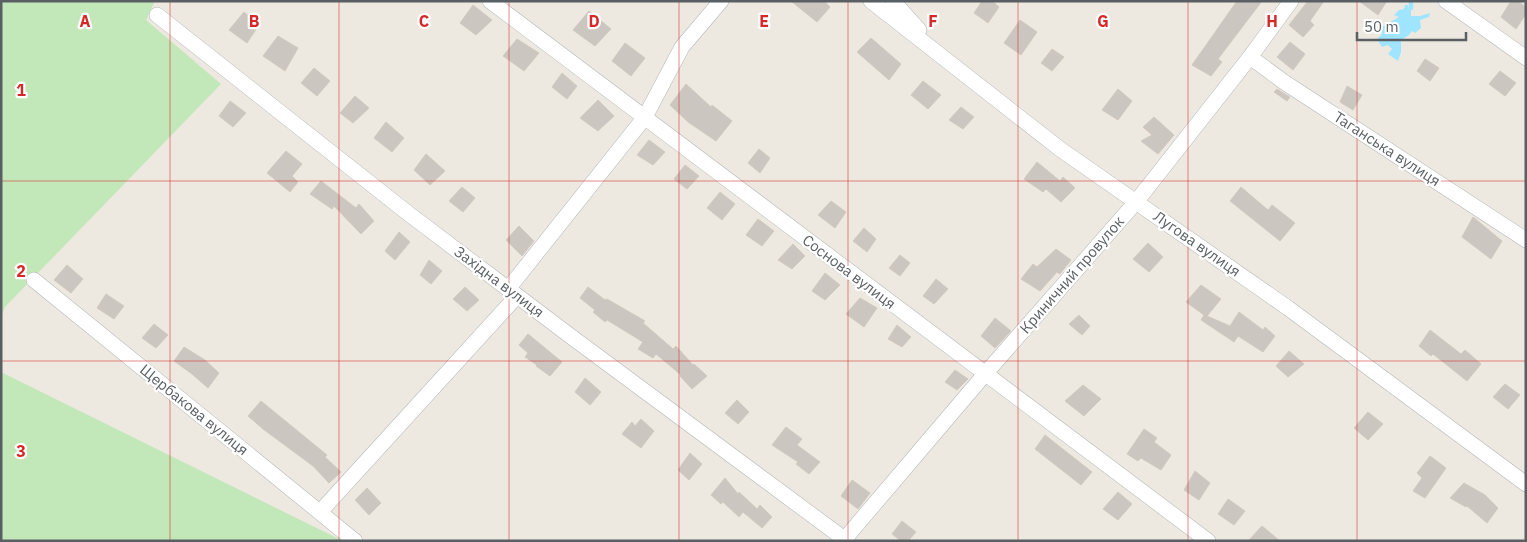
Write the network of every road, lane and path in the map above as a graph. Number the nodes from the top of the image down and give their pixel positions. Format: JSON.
{"nodes":[{"id":1,"x":490,"y":1,"type":"edge"},
{"id":2,"x":721,"y":1,"type":"edge"},
{"id":3,"x":871,"y":1,"type":"edge"},
{"id":4,"x":893,"y":1,"type":"edge"},
{"id":5,"x":1291,"y":1,"type":"edge"},
{"id":6,"x":1446,"y":1,"type":"edge"},
{"id":7,"x":157,"y":15,"type":"dead end"},
{"id":8,"x":1250,"y":57,"type":"junction"},
{"id":9,"x":1526,"y":58,"type":"edge"},
{"id":10,"x":947,"y":62,"type":"junction"},
{"id":11,"x":645,"y":117,"type":"junction"},
{"id":12,"x":1136,"y":202,"type":"junction"},
{"id":13,"x":1526,"y":240,"type":"edge"},
{"id":14,"x":34,"y":280,"type":"dead end"},
{"id":15,"x":513,"y":292,"type":"junction"},
{"id":16,"x":985,"y":374,"type":"junction"},
{"id":17,"x":1526,"y":484,"type":"edge"},
{"id":18,"x":320,"y":512,"type":"junction"},
{"id":19,"x":845,"y":540,"type":"edge"},
{"id":20,"x":354,"y":541,"type":"edge"},
{"id":21,"x":1208,"y":541,"type":"edge"}],
"edges":[{"from":1,"to":11,"type":"street","name":"Соснова вулиця"},
{"from":2,"to":11,"type":"street"},
{"from":3,"to":10,"type":"street","name":"Лугова вулиця"},
{"from":4,"to":10,"type":"street"},
{"from":5,"to":8,"type":"street","name":"Криничний провулок"},
{"from":6,"to":9,"type":"street"},
{"from":7,"to":15,"type":"street","name":"Західна вулиця"},
{"from":8,"to":12,"type":"street","name":"Криничний провулок"},
{"from":8,"to":13,"type":"street","name":"Таганська вулиця"},
{"from":10,"to":12,"type":"street","name":"Лугова вулиця"},
{"from":11,"to":15,"type":"street"},
{"from":11,"to":16,"type":"street","name":"Соснова вулиця"},
{"from":12,"to":16,"type":"street","name":"Криничний провулок"},
{"from":12,"to":17,"type":"street","name":"Лугова вулиця"},
{"from":14,"to":18,"type":"street","name":"Щербакова вулиця"},
{"from":15,"to":18,"type":"street"},
{"from":15,"to":19,"type":"street","name":"Західна вулиця"},
{"from":16,"to":19,"type":"street","name":"Криничний провулок"},
{"from":16,"to":21,"type":"street","name":"Соснова вулиця"},
{"from":18,"to":20,"type":"street","name":"Щербакова вулиця"}]}
